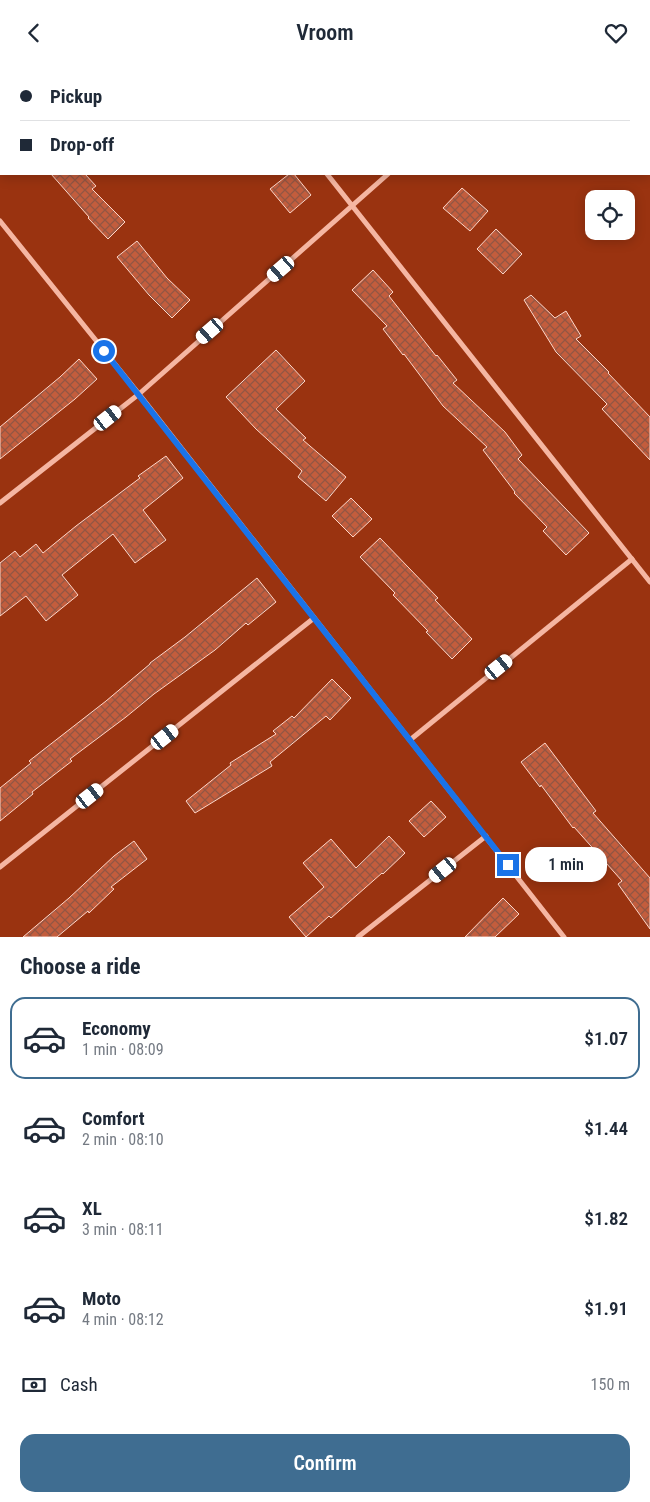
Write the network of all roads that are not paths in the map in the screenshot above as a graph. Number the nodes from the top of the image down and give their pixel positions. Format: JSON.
{"nodes":[{"id":1,"x":328,"y":175,"type":"edge"},
{"id":2,"x":387,"y":175,"type":"edge"},
{"id":3,"x":353,"y":206,"type":"junction"},
{"id":4,"x":0,"y":221,"type":"edge"},
{"id":5,"x":139,"y":394,"type":"junction"},
{"id":6,"x":0,"y":503,"type":"edge"},
{"id":7,"x":632,"y":559,"type":"junction"},
{"id":8,"x":650,"y":582,"type":"edge"},
{"id":9,"x":314,"y":618,"type":"junction"},
{"id":10,"x":410,"y":740,"type":"junction"},
{"id":11,"x":486,"y":836,"type":"junction"},
{"id":12,"x":0,"y":867,"type":"edge"},
{"id":13,"x":358,"y":937,"type":"edge"},
{"id":14,"x":564,"y":937,"type":"edge"}],
"edges":[{"from":1,"to":3,"type":"street"},
{"from":2,"to":3,"type":"street"},
{"from":3,"to":5,"type":"street"},
{"from":3,"to":7,"type":"street"},
{"from":4,"to":5,"type":"street"},
{"from":5,"to":6,"type":"street"},
{"from":5,"to":9,"type":"street"},
{"from":7,"to":8,"type":"street"},
{"from":7,"to":10,"type":"street"},
{"from":9,"to":10,"type":"street"},
{"from":9,"to":12,"type":"street"},
{"from":10,"to":11,"type":"street"},
{"from":11,"to":13,"type":"street"},
{"from":11,"to":14,"type":"street"}]}
